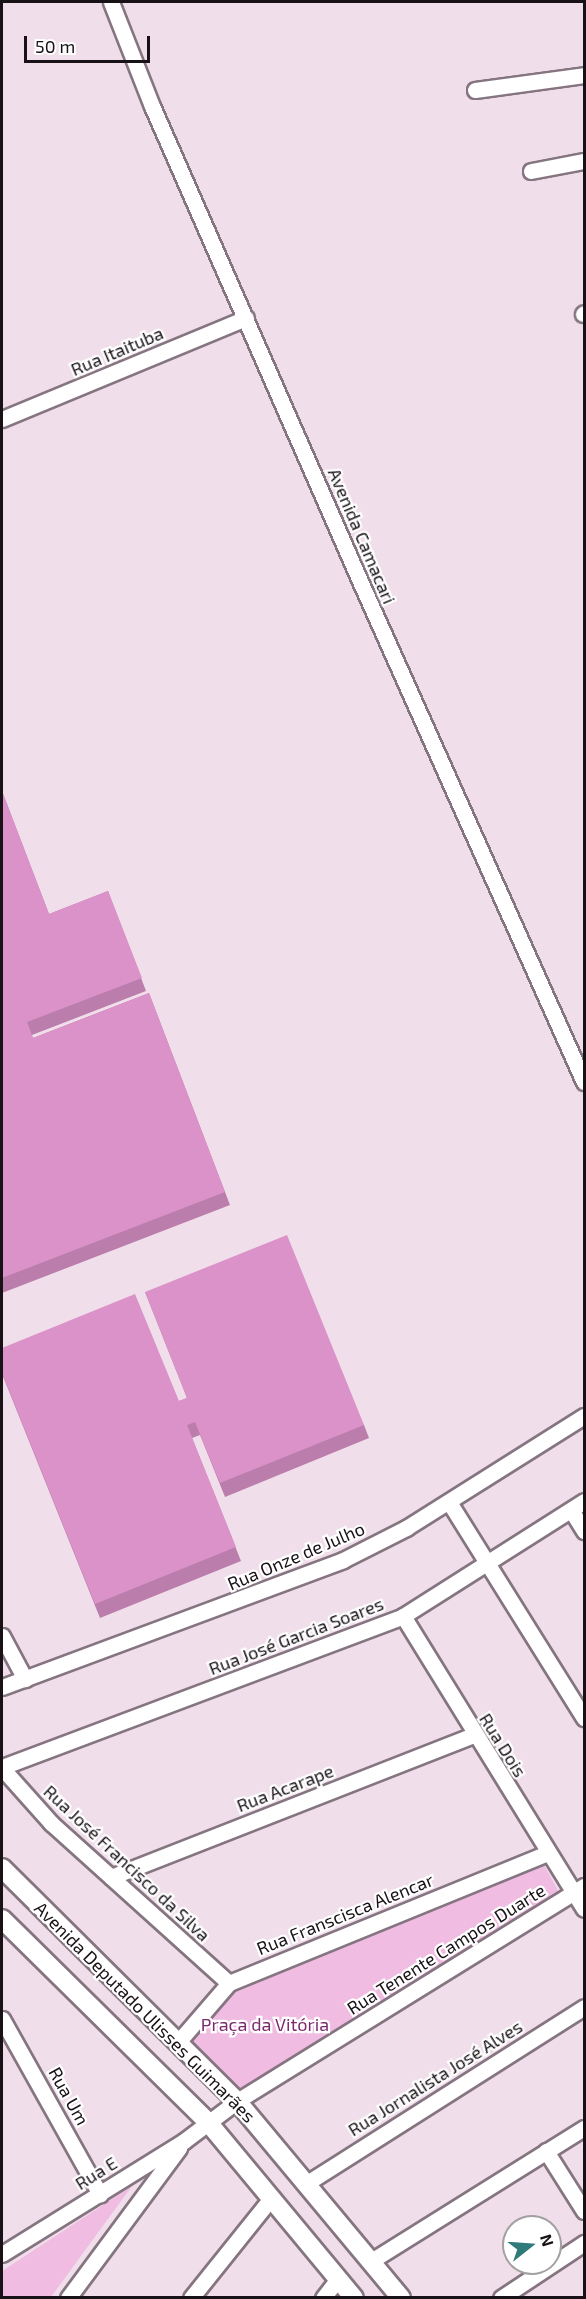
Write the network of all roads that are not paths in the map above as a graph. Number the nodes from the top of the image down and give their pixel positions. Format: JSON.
{"nodes":[{"id":1,"x":111,"y":2,"type":"edge"},
{"id":2,"x":585,"y":75,"type":"edge"},
{"id":3,"x":476,"y":90,"type":"dead end"},
{"id":4,"x":585,"y":161,"type":"edge"},
{"id":5,"x":531,"y":171,"type":"dead end"},
{"id":6,"x":246,"y":318,"type":"junction"},
{"id":7,"x":2,"y":419,"type":"edge"},
{"id":8,"x":585,"y":1082,"type":"edge"},
{"id":9,"x":585,"y":1416,"type":"edge"},
{"id":10,"x":585,"y":1501,"type":"edge"},
{"id":11,"x":449,"y":1502,"type":"junction"},
{"id":12,"x":571,"y":1510,"type":"junction"},
{"id":13,"x":585,"y":1531,"type":"edge"},
{"id":14,"x":486,"y":1566,"type":"junction"},
{"id":15,"x":403,"y":1616,"type":"junction"},
{"id":16,"x":2,"y":1636,"type":"edge"},
{"id":17,"x":26,"y":1679,"type":"junction"},
{"id":18,"x":2,"y":1687,"type":"edge"},
{"id":19,"x":585,"y":1718,"type":"edge"},
{"id":20,"x":474,"y":1735,"type":"junction"},
{"id":21,"x":2,"y":1768,"type":"edge"},
{"id":22,"x":548,"y":1853,"type":"junction"},
{"id":23,"x":2,"y":1868,"type":"edge"},
{"id":24,"x":111,"y":1877,"type":"junction"},
{"id":25,"x":579,"y":1890,"type":"edge"},
{"id":26,"x":585,"y":1909,"type":"edge"},
{"id":27,"x":3,"y":1923,"type":"edge"},
{"id":28,"x":229,"y":1983,"type":"junction"},
{"id":29,"x":585,"y":2007,"type":"edge"},
{"id":30,"x":2,"y":2019,"type":"edge"},
{"id":31,"x":8,"y":2041,"type":"edge"},
{"id":32,"x":179,"y":2041,"type":"junction"},
{"id":33,"x":237,"y":2101,"type":"junction"},
{"id":34,"x":207,"y":2121,"type":"junction"},
{"id":35,"x":585,"y":2128,"type":"edge"},
{"id":36,"x":184,"y":2141,"type":"junction"},
{"id":37,"x":546,"y":2151,"type":"junction"},
{"id":38,"x":307,"y":2184,"type":"junction"},
{"id":39,"x":100,"y":2194,"type":"junction"},
{"id":40,"x":272,"y":2197,"type":"junction"},
{"id":41,"x":585,"y":2211,"type":"edge"},
{"id":42,"x":585,"y":2243,"type":"edge"},
{"id":43,"x":2,"y":2254,"type":"edge"},
{"id":44,"x":371,"y":2261,"type":"junction"},
{"id":45,"x":338,"y":2279,"type":"junction"},
{"id":46,"x":68,"y":2298,"type":"edge"},
{"id":47,"x":191,"y":2298,"type":"edge"},
{"id":48,"x":323,"y":2298,"type":"edge"},
{"id":49,"x":354,"y":2298,"type":"edge"},
{"id":50,"x":401,"y":2298,"type":"edge"},
{"id":51,"x":501,"y":2298,"type":"edge"}],
"edges":[{"from":1,"to":6,"type":"street","name":"Avenida Camacari"},
{"from":2,"to":3,"type":"street"},
{"from":4,"to":5,"type":"street"},
{"from":6,"to":7,"type":"street","name":"Rua Itaituba"},
{"from":6,"to":8,"type":"street","name":"Avenida Camacari"},
{"from":9,"to":11,"type":"street","name":"Rua Onze de Julho"},
{"from":10,"to":12,"type":"street","name":"Rua José Garcia Soares"},
{"from":11,"to":14,"type":"street"},
{"from":11,"to":17,"type":"street","name":"Rua Onze de Julho"},
{"from":12,"to":13,"type":"street"},
{"from":12,"to":14,"type":"street","name":"Rua José Garcia Soares"},
{"from":14,"to":15,"type":"street","name":"Rua José Garcia Soares"},
{"from":14,"to":19,"type":"street"},
{"from":15,"to":20,"type":"street","name":"Rua Dois"},
{"from":15,"to":21,"type":"street","name":"Rua José Garcia Soares"},
{"from":16,"to":17,"type":"street"},
{"from":17,"to":18,"type":"street","name":"Rua Onze de Julho"},
{"from":20,"to":22,"type":"street","name":"Rua Dois"},
{"from":20,"to":24,"type":"street","name":"Rua Acarape"},
{"from":21,"to":24,"type":"street","name":"Rua José Francisco da Silva"},
{"from":22,"to":25,"type":"street","name":"Rua Dois"},
{"from":22,"to":28,"type":"street","name":"Rua Franscisca Alencar"},
{"from":23,"to":32,"type":"street","name":"Avenida Deputado Ulisses Guimarães"},
{"from":24,"to":28,"type":"street","name":"Rua José Francisco da Silva"},
{"from":25,"to":26,"type":"street","name":"Rua Dois"},
{"from":25,"to":33,"type":"street","name":"Rua Tenente Campos Duarte"},
{"from":27,"to":34,"type":"street","name":"Avenida Deputado Ulisses Guimarães"},
{"from":28,"to":32,"type":"street","name":"Rua Franscisca Alencar"},
{"from":29,"to":38,"type":"street","name":"Rua Jornalista José Alves"},
{"from":30,"to":31,"type":"street","name":"Rua Um"},
{"from":31,"to":39,"type":"street","name":"Rua Um"},
{"from":32,"to":33,"type":"street","name":"Avenida Deputado Ulisses Guimarães"},
{"from":33,"to":34,"type":"street","name":"Rua Tenente Campos Duarte"},
{"from":33,"to":38,"type":"street","name":"Avenida Deputado Ulisses Guimarães"},
{"from":34,"to":36,"type":"street","name":"Rua E"},
{"from":34,"to":40,"type":"street","name":"Avenida Deputado Ulisses Guimarães"},
{"from":35,"to":37,"type":"street"},
{"from":36,"to":39,"type":"street","name":"Rua E"},
{"from":36,"to":46,"type":"street"},
{"from":37,"to":41,"type":"street"},
{"from":37,"to":44,"type":"street"},
{"from":38,"to":44,"type":"street","name":"Avenida Deputado Ulisses Guimarães"},
{"from":39,"to":43,"type":"street","name":"Rua E"},
{"from":40,"to":45,"type":"street","name":"Avenida Deputado Ulisses Guimarães"},
{"from":40,"to":47,"type":"street"},
{"from":42,"to":51,"type":"street"},
{"from":44,"to":50,"type":"street","name":"Avenida Deputado Ulisses Guimarães"},
{"from":45,"to":48,"type":"street"},
{"from":45,"to":49,"type":"street","name":"Avenida Deputado Ulisses Guimarães"}]}
